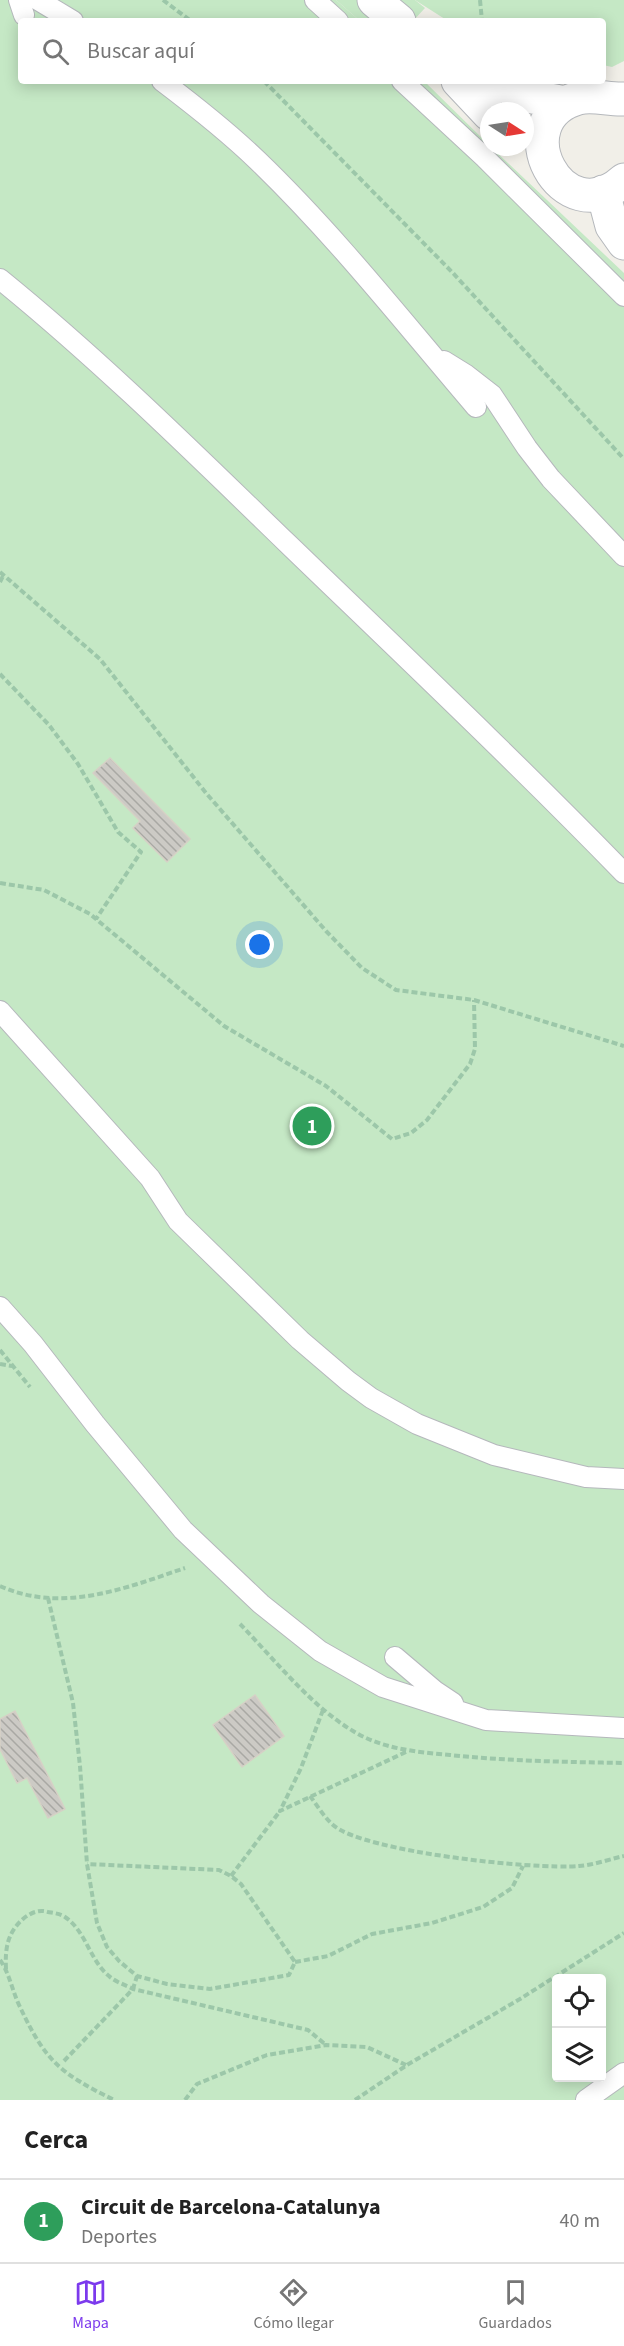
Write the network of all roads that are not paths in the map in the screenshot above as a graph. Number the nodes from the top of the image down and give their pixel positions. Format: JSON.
{"nodes":[{"id":1,"x":39,"y":0,"type":"edge"},
{"id":2,"x":315,"y":0,"type":"edge"},
{"id":3,"x":374,"y":0,"type":"edge"},
{"id":4,"x":68,"y":18,"type":"edge"},
{"id":5,"x":335,"y":18,"type":"edge"},
{"id":6,"x":395,"y":18,"type":"edge"},
{"id":7,"x":166,"y":84,"type":"edge"},
{"id":8,"x":405,"y":84,"type":"edge"},
{"id":9,"x":461,"y":84,"type":"edge"},
{"id":10,"x":500,"y":84,"type":"edge"},
{"id":11,"x":566,"y":103,"type":"junction"},
{"id":12,"x":619,"y":103,"type":"edge"},
{"id":13,"x":480,"y":104,"type":"edge"},
{"id":14,"x":534,"y":153,"type":"edge"},
{"id":15,"x":534,"y":155,"type":"edge"},
{"id":16,"x":614,"y":186,"type":"edge"},
{"id":17,"x":624,"y":243,"type":"edge"},
{"id":18,"x":0,"y":279,"type":"edge"},
{"id":19,"x":624,"y":296,"type":"edge"},
{"id":20,"x":429,"y":352,"type":"junction"},
{"id":21,"x":476,"y":407,"type":"dead end"},
{"id":22,"x":624,"y":556,"type":"edge"},
{"id":23,"x":624,"y":873,"type":"edge"},
{"id":24,"x":0,"y":1011,"type":"edge"},
{"id":25,"x":0,"y":1307,"type":"edge"},
{"id":26,"x":624,"y":1479,"type":"edge"},
{"id":27,"x":394,"y":1657,"type":"dead end"},
{"id":28,"x":471,"y":1715,"type":"junction"},
{"id":29,"x":624,"y":1728,"type":"edge"},
{"id":30,"x":624,"y":2073,"type":"edge"},
{"id":31,"x":586,"y":2100,"type":"edge"}],
"edges":[{"from":1,"to":4,"type":"lane"},
{"from":2,"to":5,"type":"lane"},
{"from":3,"to":6,"type":"street"},
{"from":7,"to":20,"type":"lane"},
{"from":8,"to":19,"type":"lane"},
{"from":9,"to":13,"type":"street"},
{"from":10,"to":11,"type":"street"},
{"from":11,"to":12,"type":"street"},
{"from":11,"to":14,"type":"street"},
{"from":15,"to":16,"type":"street"},
{"from":16,"to":17,"type":"street"},
{"from":18,"to":23,"type":"lane"},
{"from":20,"to":21,"type":"lane"},
{"from":20,"to":22,"type":"lane"},
{"from":24,"to":26,"type":"lane"},
{"from":25,"to":28,"type":"lane"},
{"from":27,"to":28,"type":"lane"},
{"from":28,"to":29,"type":"lane"},
{"from":30,"to":31,"type":"lane"}]}
